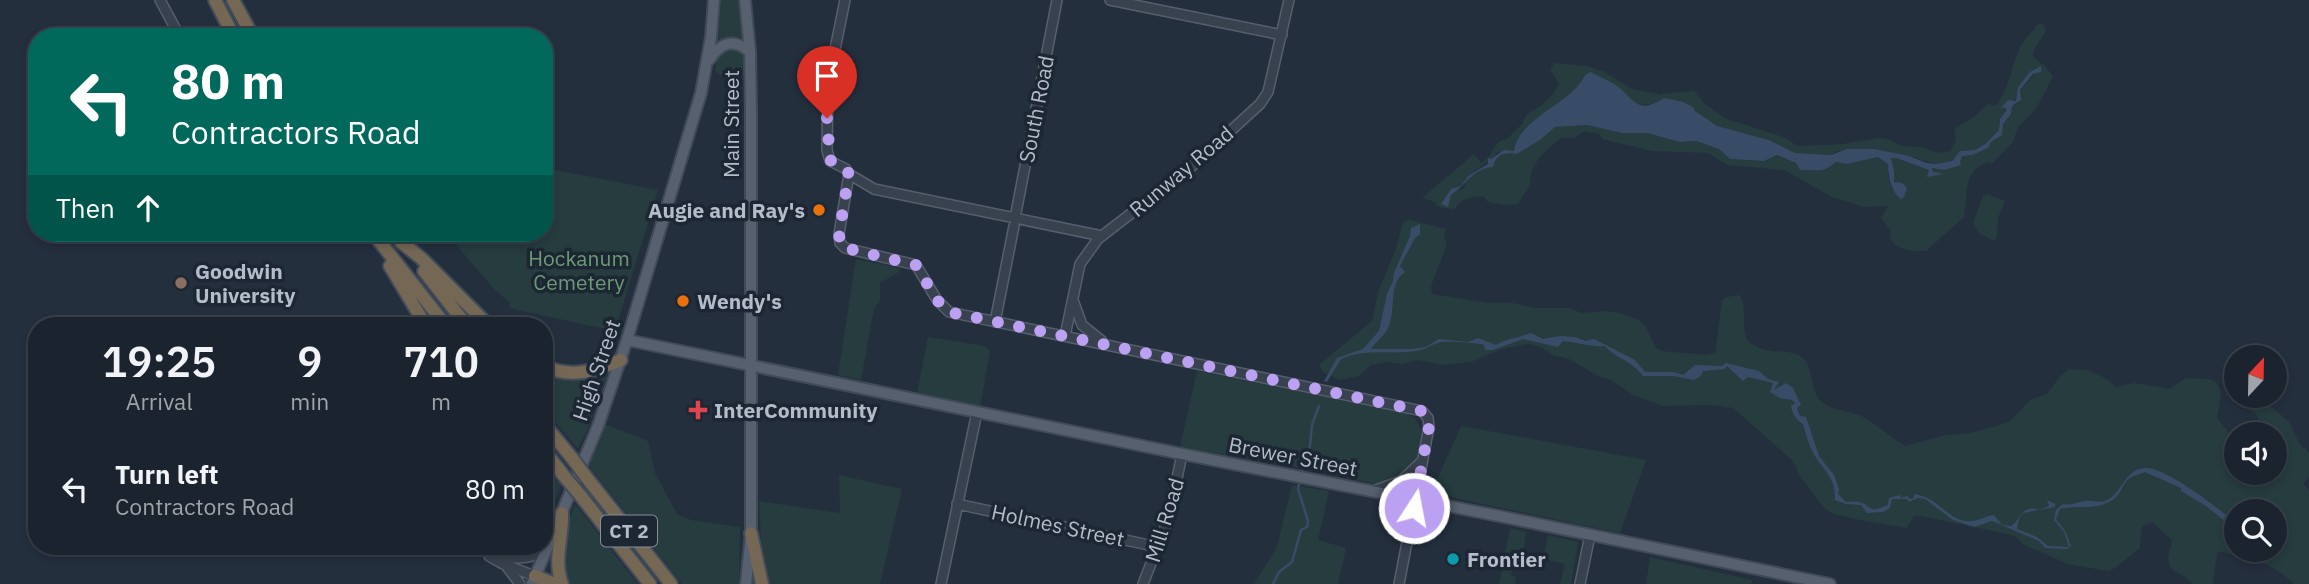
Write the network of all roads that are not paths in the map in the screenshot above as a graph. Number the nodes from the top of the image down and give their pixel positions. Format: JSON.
{"nodes":[{"id":1,"x":160,"y":0,"type":"edge"},
{"id":2,"x":215,"y":0,"type":"edge"},
{"id":3,"x":233,"y":0,"type":"edge"},
{"id":4,"x":714,"y":0,"type":"edge"},
{"id":5,"x":745,"y":0,"type":"edge"},
{"id":6,"x":845,"y":0,"type":"edge"},
{"id":7,"x":1057,"y":0,"type":"edge"},
{"id":8,"x":1110,"y":0,"type":"edge"},
{"id":9,"x":1289,"y":0,"type":"edge"},
{"id":10,"x":175,"y":28,"type":"edge"},
{"id":11,"x":229,"y":28,"type":"edge"},
{"id":12,"x":248,"y":28,"type":"edge"},
{"id":13,"x":1282,"y":35,"type":"junction"},
{"id":14,"x":750,"y":52,"type":"junction"},
{"id":15,"x":708,"y":62,"type":"junction"},
{"id":16,"x":849,"y":174,"type":"junction"},
{"id":17,"x":1014,"y":222,"type":"junction"},
{"id":18,"x":1101,"y":236,"type":"junction"},
{"id":19,"x":377,"y":242,"type":"edge"},
{"id":20,"x":379,"y":242,"type":"edge"},
{"id":21,"x":401,"y":242,"type":"edge"},
{"id":22,"x":403,"y":242,"type":"edge"},
{"id":23,"x":1072,"y":295,"type":"junction"},
{"id":24,"x":421,"y":317,"type":"edge"},
{"id":25,"x":439,"y":317,"type":"edge"},
{"id":26,"x":460,"y":317,"type":"edge"},
{"id":27,"x":480,"y":317,"type":"edge"},
{"id":28,"x":995,"y":322,"type":"junction"},
{"id":29,"x":1065,"y":336,"type":"junction"},
{"id":30,"x":627,"y":340,"type":"junction"},
{"id":31,"x":1109,"y":345,"type":"junction"},
{"id":32,"x":621,"y":360,"type":"junction"},
{"id":33,"x":750,"y":365,"type":"junction"},
{"id":34,"x":553,"y":369,"type":"edge"},
{"id":35,"x":977,"y":412,"type":"junction"},
{"id":36,"x":553,"y":435,"type":"edge"},
{"id":37,"x":1182,"y":454,"type":"junction"},
{"id":38,"x":1423,"y":459,"type":"junction"},
{"id":39,"x":553,"y":462,"type":"edge"},
{"id":40,"x":1372,"y":491,"type":"junction"},
{"id":41,"x":1416,"y":499,"type":"junction"},
{"id":42,"x":957,"y":504,"type":"junction"},
{"id":43,"x":562,"y":513,"type":"junction"},
{"id":44,"x":554,"y":532,"type":"edge"},
{"id":45,"x":751,"y":533,"type":"junction"},
{"id":46,"x":1590,"y":535,"type":"junction"},
{"id":47,"x":1158,"y":547,"type":"junction"},
{"id":48,"x":486,"y":555,"type":"edge"},
{"id":49,"x":499,"y":555,"type":"edge"},
{"id":50,"x":535,"y":555,"type":"edge"},
{"id":51,"x":544,"y":555,"type":"edge"},
{"id":52,"x":503,"y":564,"type":"junction"},
{"id":53,"x":534,"y":580,"type":"edge"},
{"id":54,"x":520,"y":584,"type":"edge"},
{"id":55,"x":555,"y":584,"type":"edge"},
{"id":56,"x":562,"y":584,"type":"edge"},
{"id":57,"x":650,"y":584,"type":"edge"},
{"id":58,"x":671,"y":584,"type":"edge"},
{"id":59,"x":746,"y":584,"type":"edge"},
{"id":60,"x":762,"y":584,"type":"edge"},
{"id":61,"x":941,"y":584,"type":"edge"},
{"id":62,"x":1143,"y":584,"type":"edge"},
{"id":63,"x":1399,"y":584,"type":"edge"},
{"id":64,"x":1580,"y":584,"type":"edge"},
{"id":65,"x":1830,"y":584,"type":"edge"}],
"edges":[{"from":1,"to":10,"type":"street"},
{"from":2,"to":11,"type":"highway"},
{"from":3,"to":12,"type":"highway"},
{"from":4,"to":15,"type":"main road","name":"High Street"},
{"from":5,"to":14,"type":"main road","name":"Main Street"},
{"from":6,"to":16,"type":"street"},
{"from":7,"to":17,"type":"street","name":"South Road"},
{"from":8,"to":13,"type":"street"},
{"from":9,"to":13,"type":"street","name":"Runway Road"},
{"from":13,"to":18,"type":"street","name":"Runway Road"},
{"from":14,"to":15,"type":"main road"},
{"from":14,"to":33,"type":"main road","name":"Main Street"},
{"from":15,"to":30,"type":"main road","name":"High Street"},
{"from":16,"to":17,"type":"street"},
{"from":16,"to":28,"type":"street"},
{"from":17,"to":18,"type":"street"},
{"from":17,"to":28,"type":"street","name":"South Road"},
{"from":18,"to":23,"type":"street","name":"Runway Road"},
{"from":19,"to":24,"type":"highway"},
{"from":20,"to":25,"type":"highway"},
{"from":21,"to":26,"type":"highway"},
{"from":22,"to":27,"type":"highway"},
{"from":23,"to":29,"type":"street","name":"Runway Road"},
{"from":23,"to":31,"type":"street"},
{"from":28,"to":29,"type":"street"},
{"from":29,"to":31,"type":"street"},
{"from":30,"to":32,"type":"main road","name":"High Street"},
{"from":30,"to":33,"type":"main road","name":"Brewer Street"},
{"from":31,"to":38,"type":"street"},
{"from":32,"to":34,"type":"highway"},
{"from":32,"to":43,"type":"main road","name":"High Street"},
{"from":33,"to":35,"type":"main road","name":"Brewer Street"},
{"from":33,"to":45,"type":"main road","name":"Main Street"},
{"from":35,"to":37,"type":"main road","name":"Brewer Street"},
{"from":35,"to":42,"type":"street"},
{"from":36,"to":58,"type":"highway","number":"CT 2","bridge":true},
{"from":37,"to":40,"type":"main road","name":"Brewer Street"},
{"from":37,"to":47,"type":"street","name":"Mill Road"},
{"from":38,"to":40,"type":"street"},
{"from":38,"to":41,"type":"street"},
{"from":39,"to":57,"type":"highway","number":"CT 2","bridge":true},
{"from":40,"to":41,"type":"main road","name":"Brewer Street"},
{"from":41,"to":46,"type":"main road","name":"Brewer Street"},
{"from":41,"to":63,"type":"street"},
{"from":42,"to":47,"type":"street","name":"Holmes Street"},
{"from":42,"to":61,"type":"street"},
{"from":43,"to":44,"type":"main road","name":"High Street"},
{"from":43,"to":56,"type":"highway"},
{"from":45,"to":59,"type":"main road","name":"Main Street"},
{"from":45,"to":60,"type":"highway"},
{"from":46,"to":64,"type":"street"},
{"from":46,"to":65,"type":"main road","name":"Brewer Street"},
{"from":47,"to":62,"type":"street","name":"Mill Road"},
{"from":48,"to":52,"type":"street"},
{"from":49,"to":50,"type":"street"},
{"from":51,"to":53,"type":"main road","name":"High Street"},
{"from":52,"to":53,"type":"street"},
{"from":52,"to":54,"type":"street"},
{"from":53,"to":55,"type":"highway"}]}
